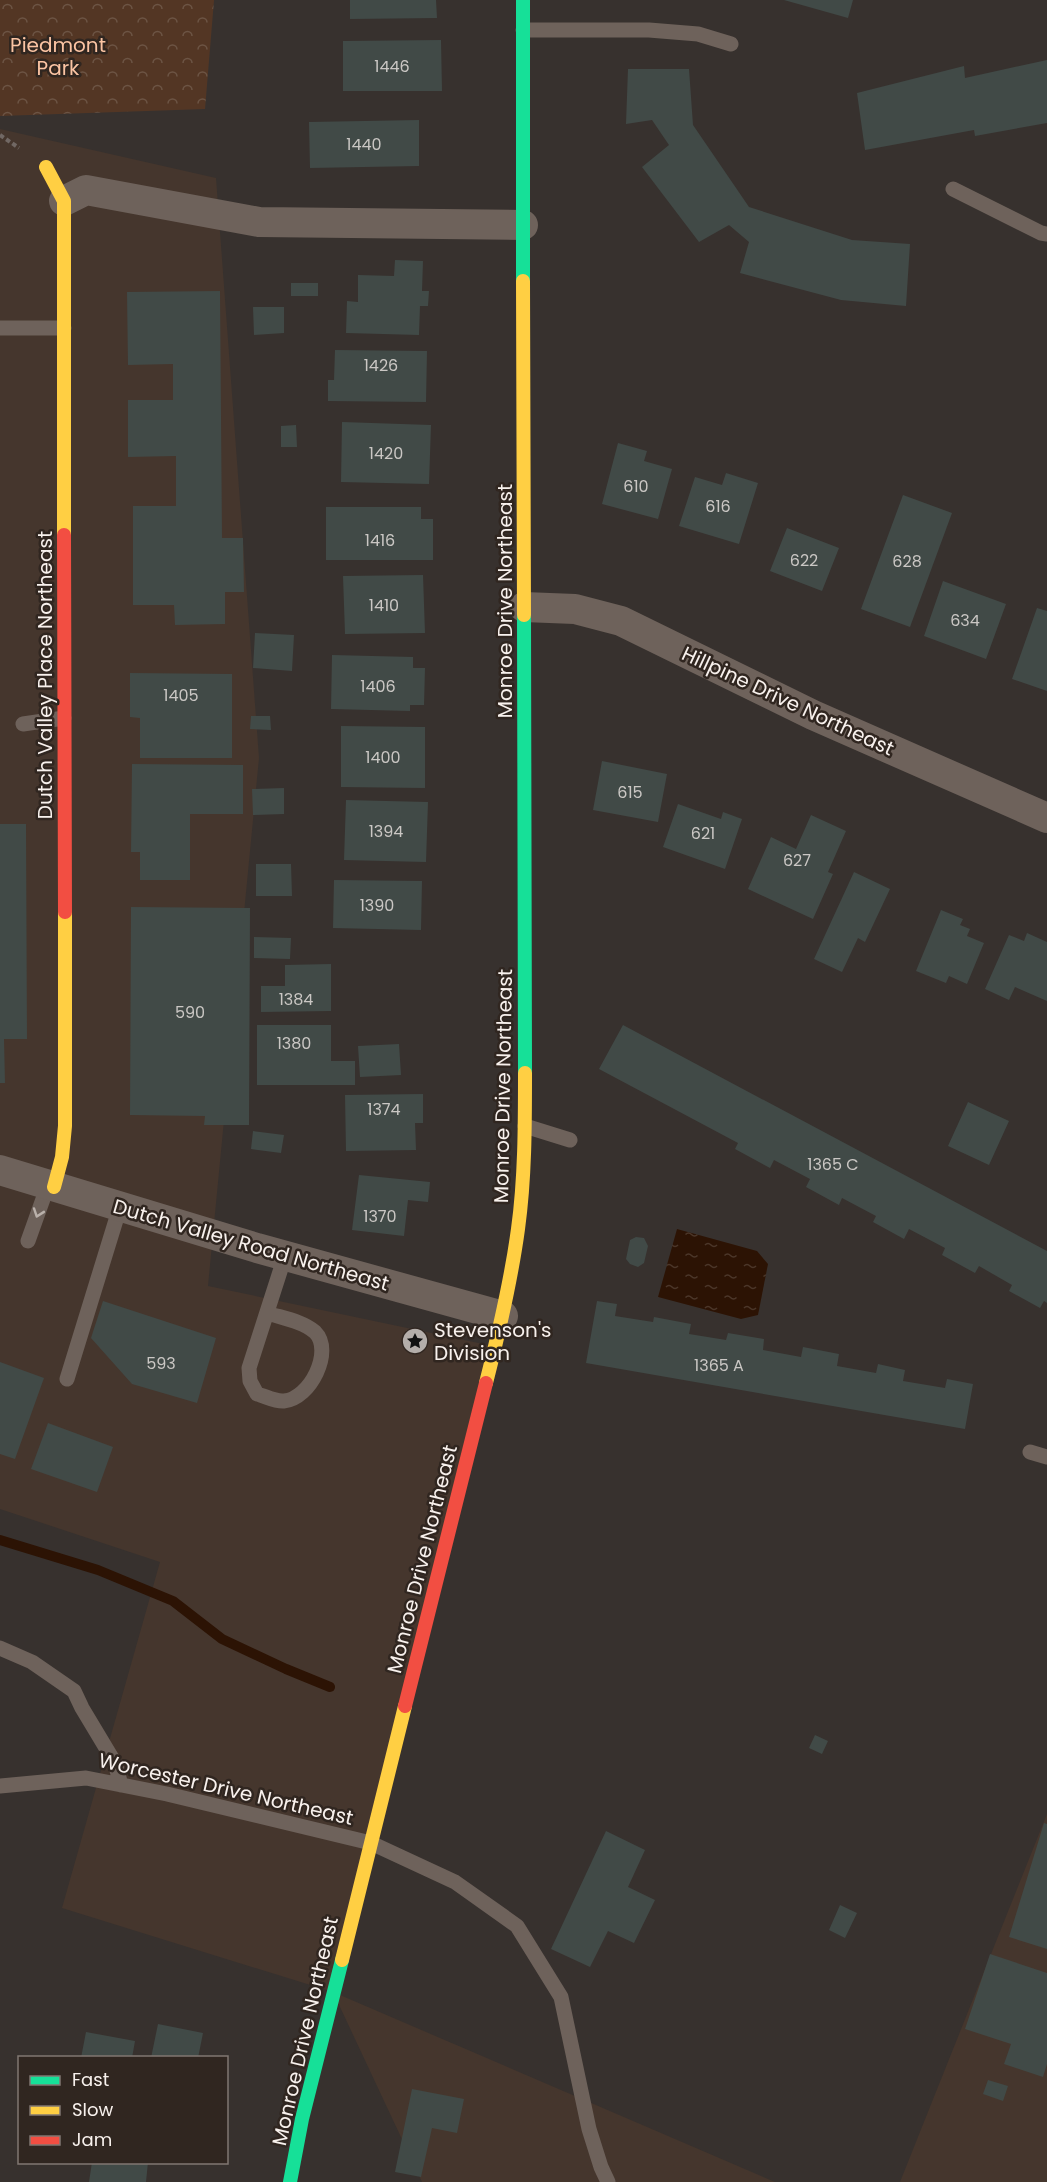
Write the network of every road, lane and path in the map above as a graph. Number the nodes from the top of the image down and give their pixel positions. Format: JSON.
{"nodes":[{"id":1,"x":523,"y":0,"type":"edge"},
{"id":2,"x":523,"y":30,"type":"junction"},
{"id":3,"x":731,"y":44,"type":"dead end"},
{"id":4,"x":46,"y":167,"type":"dead end"},
{"id":5,"x":954,"y":189,"type":"dead end"},
{"id":6,"x":64,"y":201,"type":"junction"},
{"id":7,"x":523,"y":225,"type":"junction"},
{"id":8,"x":1047,"y":234,"type":"edge"},
{"id":9,"x":0,"y":328,"type":"edge"},
{"id":10,"x":64,"y":328,"type":"junction"},
{"id":11,"x":524,"y":607,"type":"junction"},
{"id":12,"x":64,"y":718,"type":"junction"},
{"id":13,"x":23,"y":724,"type":"dead end"},
{"id":14,"x":1047,"y":818,"type":"edge"},
{"id":15,"x":525,"y":1126,"type":"junction"},
{"id":16,"x":570,"y":1140,"type":"dead end"},
{"id":17,"x":0,"y":1170,"type":"edge"},
{"id":18,"x":51,"y":1186,"type":"junction"},
{"id":19,"x":120,"y":1207,"type":"junction"},
{"id":20,"x":28,"y":1241,"type":"dead end"},
{"id":21,"x":285,"y":1256,"type":"junction"},
{"id":22,"x":267,"y":1313,"type":"junction"},
{"id":23,"x":503,"y":1316,"type":"junction"},
{"id":24,"x":67,"y":1379,"type":"dead end"},
{"id":25,"x":1030,"y":1452,"type":"dead end"},
{"id":26,"x":1047,"y":1457,"type":"edge"},
{"id":27,"x":0,"y":1648,"type":"edge"},
{"id":28,"x":121,"y":1785,"type":"junction"},
{"id":29,"x":0,"y":1786,"type":"edge"},
{"id":30,"x":371,"y":1843,"type":"junction"},
{"id":31,"x":290,"y":2182,"type":"edge"},
{"id":32,"x":608,"y":2182,"type":"edge"}],
"edges":[{"from":1,"to":2,"type":"main road","name":"Monroe Drive Northeast"},
{"from":2,"to":3,"type":"lane"},
{"from":2,"to":7,"type":"main road","name":"Monroe Drive Northeast"},
{"from":4,"to":6,"type":"main road","name":"Dutch Valley Place Northeast"},
{"from":5,"to":8,"type":"lane"},
{"from":6,"to":7,"type":"street"},
{"from":6,"to":10,"type":"main road","name":"Dutch Valley Place Northeast"},
{"from":7,"to":11,"type":"main road","name":"Monroe Drive Northeast"},
{"from":9,"to":10,"type":"lane"},
{"from":10,"to":12,"type":"main road","name":"Dutch Valley Place Northeast"},
{"from":11,"to":14,"type":"street","name":"Hillpine Drive Northeast"},
{"from":11,"to":15,"type":"main road","name":"Monroe Drive Northeast"},
{"from":12,"to":13,"type":"lane"},
{"from":12,"to":18,"type":"main road","name":"Dutch Valley Place Northeast"},
{"from":15,"to":16,"type":"lane"},
{"from":15,"to":23,"type":"main road","name":"Monroe Drive Northeast"},
{"from":17,"to":18,"type":"street","name":"Dutch Valley Road Northeast"},
{"from":18,"to":19,"type":"street","name":"Dutch Valley Road Northeast"},
{"from":18,"to":20,"type":"lane","one_way":true},
{"from":19,"to":21,"type":"street","name":"Dutch Valley Road Northeast"},
{"from":19,"to":24,"type":"lane"},
{"from":21,"to":22,"type":"lane"},
{"from":21,"to":23,"type":"street","name":"Dutch Valley Road Northeast"},
{"from":22,"to":22,"type":"lane"},
{"from":23,"to":30,"type":"main road","name":"Monroe Drive Northeast"},
{"from":25,"to":26,"type":"lane"},
{"from":27,"to":28,"type":"lane"},
{"from":28,"to":29,"type":"lane","name":"Worcester Drive Northeast"},
{"from":28,"to":30,"type":"lane","name":"Worcester Drive Northeast"},
{"from":30,"to":31,"type":"main road","name":"Monroe Drive Northeast"},
{"from":30,"to":32,"type":"lane","name":"Worcester Drive Northeast"}]}
